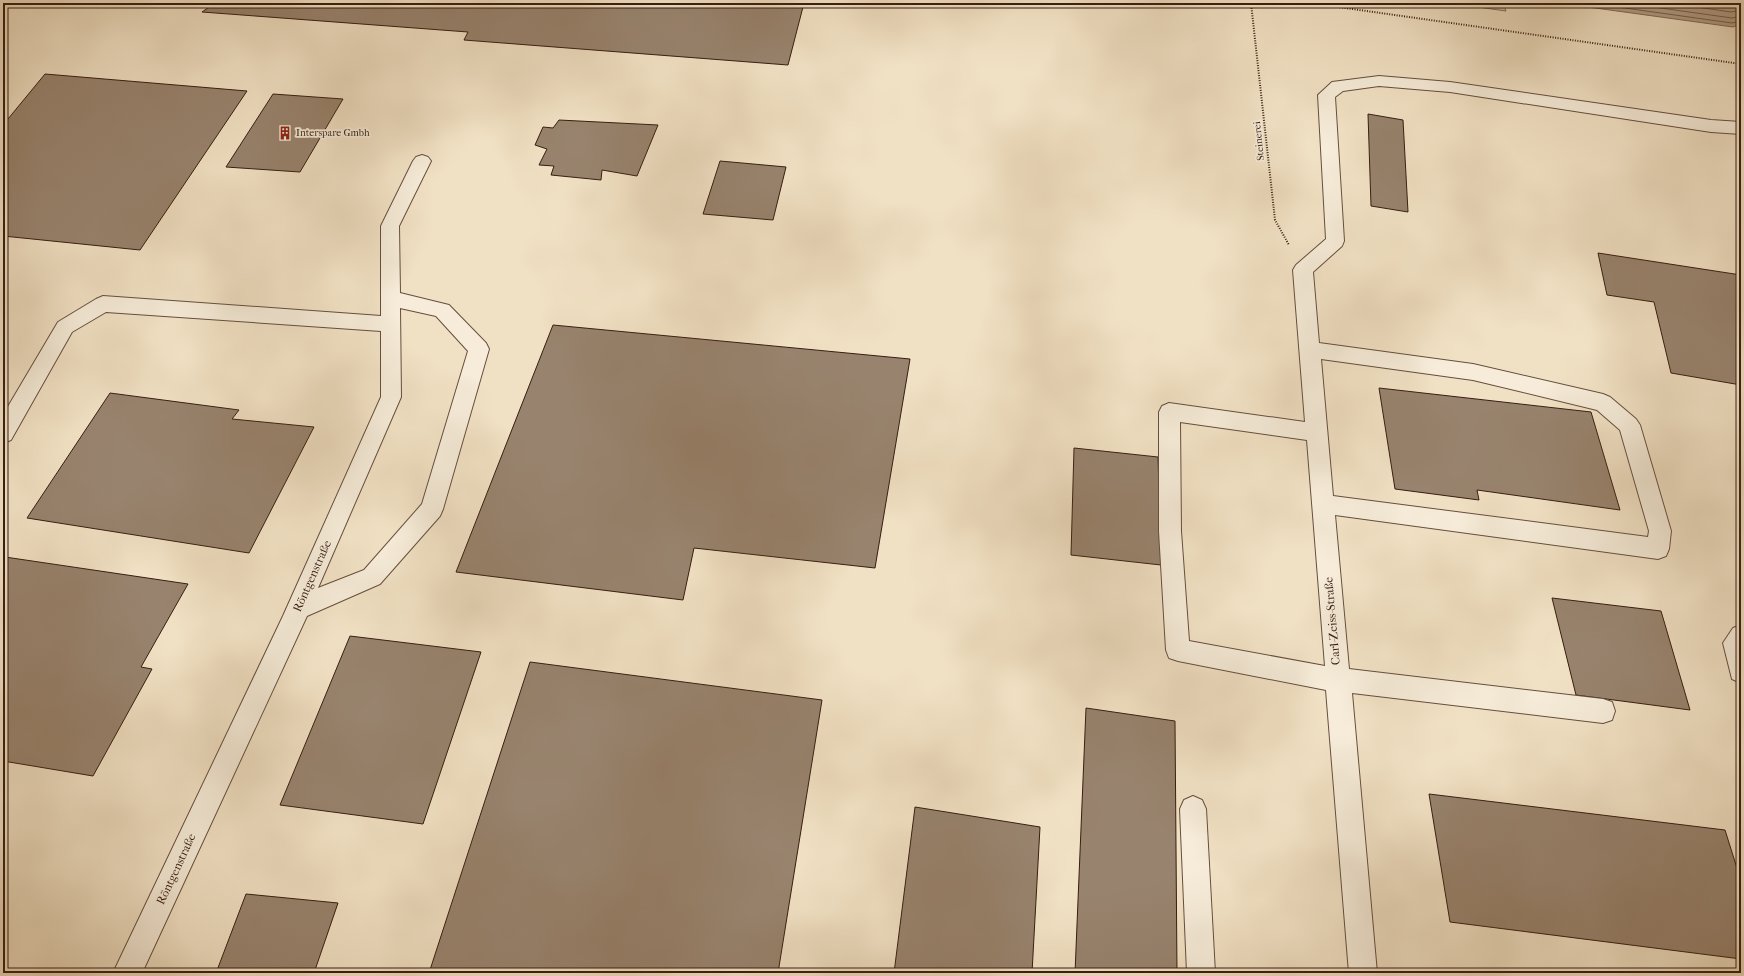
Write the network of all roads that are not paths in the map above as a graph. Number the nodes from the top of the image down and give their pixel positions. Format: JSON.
{"nodes":[{"id":1,"x":1741,"y":128,"type":"edge"},
{"id":2,"x":422,"y":161,"type":"dead end"},
{"id":3,"x":390,"y":298,"type":"junction"},
{"id":4,"x":390,"y":324,"type":"junction"},
{"id":5,"x":1310,"y":350,"type":"junction"},
{"id":6,"x":1317,"y":433,"type":"junction"},
{"id":7,"x":3,"y":434,"type":"edge"},
{"id":8,"x":1322,"y":504,"type":"junction"},
{"id":9,"x":298,"y":608,"type":"junction"},
{"id":10,"x":1741,"y":636,"type":"edge"},
{"id":11,"x":1741,"y":671,"type":"edge"},
{"id":12,"x":1338,"y":680,"type":"junction"},
{"id":13,"x":1603,"y":711,"type":"dead end"},
{"id":14,"x":1193,"y":809,"type":"dead end"},
{"id":15,"x":127,"y":973,"type":"edge"},
{"id":16,"x":1201,"y":973,"type":"edge"},
{"id":17,"x":1362,"y":973,"type":"edge"}],
"edges":[{"from":1,"to":5,"type":"street","name":"Carl-Zeiss-Straße"},
{"from":2,"to":3,"type":"street","name":"Röntgenstraße"},
{"from":3,"to":4,"type":"street","name":"Röntgenstraße"},
{"from":3,"to":9,"type":"street"},
{"from":4,"to":7,"type":"street"},
{"from":4,"to":9,"type":"street","name":"Röntgenstraße"},
{"from":5,"to":6,"type":"street","name":"Carl-Zeiss-Straße"},
{"from":5,"to":8,"type":"street"},
{"from":6,"to":8,"type":"street","name":"Carl-Zeiss-Straße"},
{"from":6,"to":12,"type":"street"},
{"from":8,"to":12,"type":"street","name":"Carl-Zeiss-Straße"},
{"from":9,"to":15,"type":"street","name":"Röntgenstraße"},
{"from":10,"to":11,"type":"street"},
{"from":12,"to":13,"type":"street"},
{"from":12,"to":17,"type":"street","name":"Carl-Zeiss-Straße"},
{"from":14,"to":16,"type":"street"}]}
